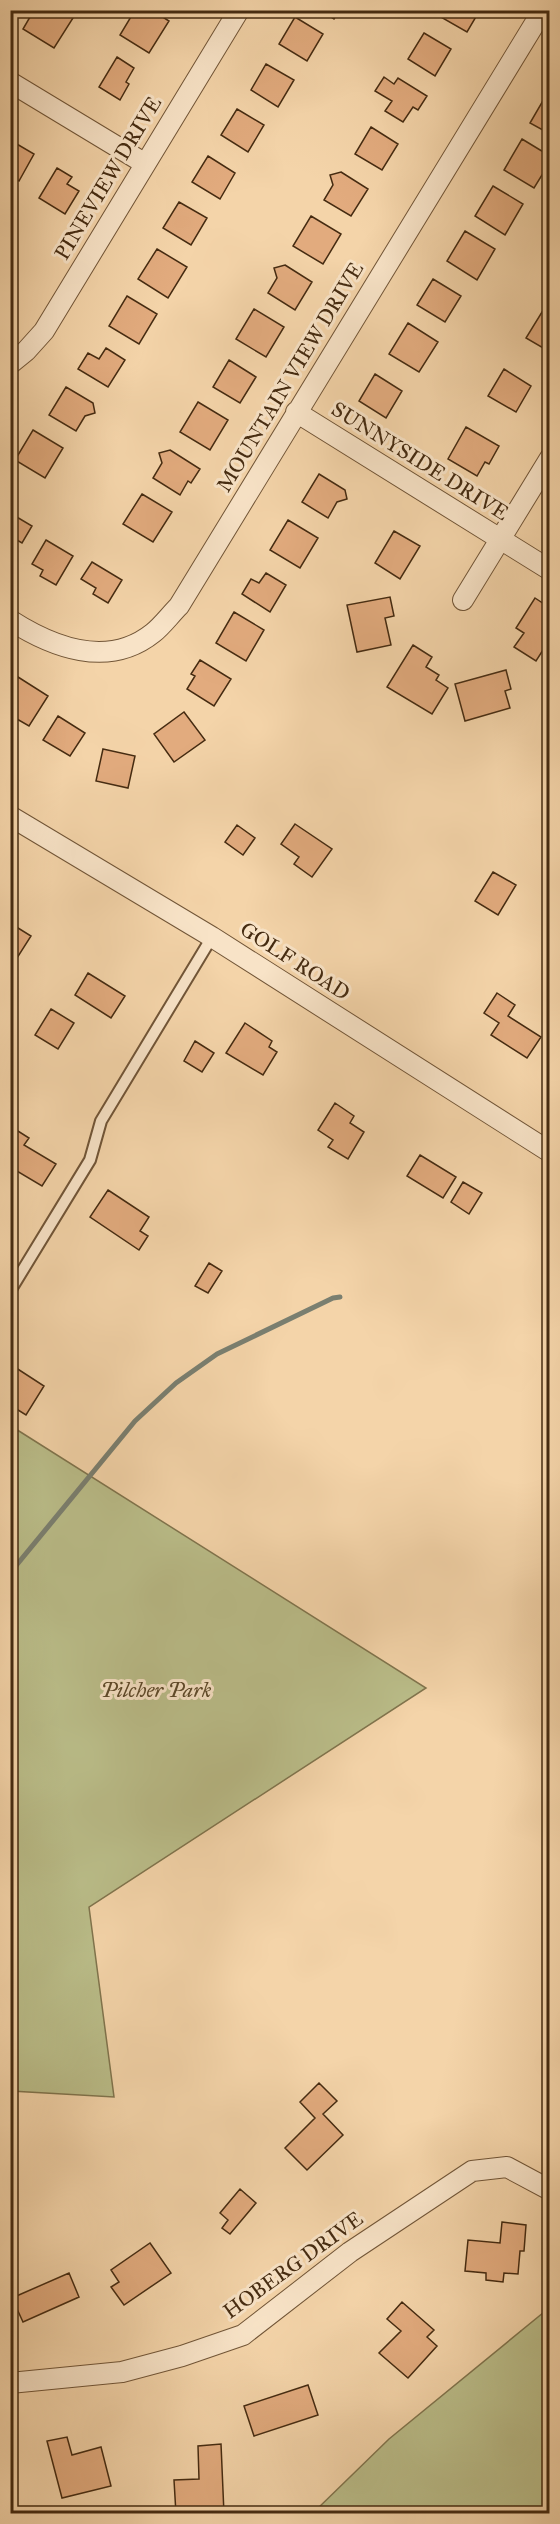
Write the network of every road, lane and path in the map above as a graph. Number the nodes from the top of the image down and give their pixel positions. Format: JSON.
{"nodes":[{"id":1,"x":238,"y":10,"type":"edge"},
{"id":2,"x":543,"y":10,"type":"edge"},
{"id":3,"x":10,"y":82,"type":"edge"},
{"id":4,"x":144,"y":163,"type":"junction"},
{"id":5,"x":10,"y":364,"type":"edge"},
{"id":6,"x":296,"y":412,"type":"junction"},
{"id":7,"x":549,"y":458,"type":"edge"},
{"id":8,"x":500,"y":539,"type":"junction"},
{"id":9,"x":549,"y":570,"type":"edge"},
{"id":10,"x":463,"y":600,"type":"dead end"},
{"id":11,"x":10,"y":620,"type":"edge"},
{"id":12,"x":10,"y":816,"type":"edge"},
{"id":13,"x":212,"y":937,"type":"junction"},
{"id":14,"x":549,"y":1152,"type":"edge"},
{"id":15,"x":10,"y":1291,"type":"edge"},
{"id":16,"x":549,"y":2190,"type":"edge"},
{"id":17,"x":10,"y":2383,"type":"edge"}],
"edges":[{"from":1,"to":4,"type":"street","name":"PINEVIEW DRIVE"},
{"from":2,"to":6,"type":"street","name":"MOUNTAIN VIEW DRIVE"},
{"from":3,"to":4,"type":"street"},
{"from":4,"to":5,"type":"street","name":"PINEVIEW DRIVE"},
{"from":6,"to":8,"type":"street","name":"SUNNYSIDE DRIVE"},
{"from":6,"to":11,"type":"street","name":"MOUNTAIN VIEW DRIVE"},
{"from":7,"to":8,"type":"street"},
{"from":8,"to":9,"type":"street","name":"SUNNYSIDE DRIVE"},
{"from":8,"to":10,"type":"street"},
{"from":12,"to":13,"type":"street","name":"GOLF ROAD"},
{"from":13,"to":14,"type":"street","name":"GOLF ROAD"},
{"from":13,"to":15,"type":"lane"},
{"from":16,"to":17,"type":"street","name":"HOBERG DRIVE"}]}
